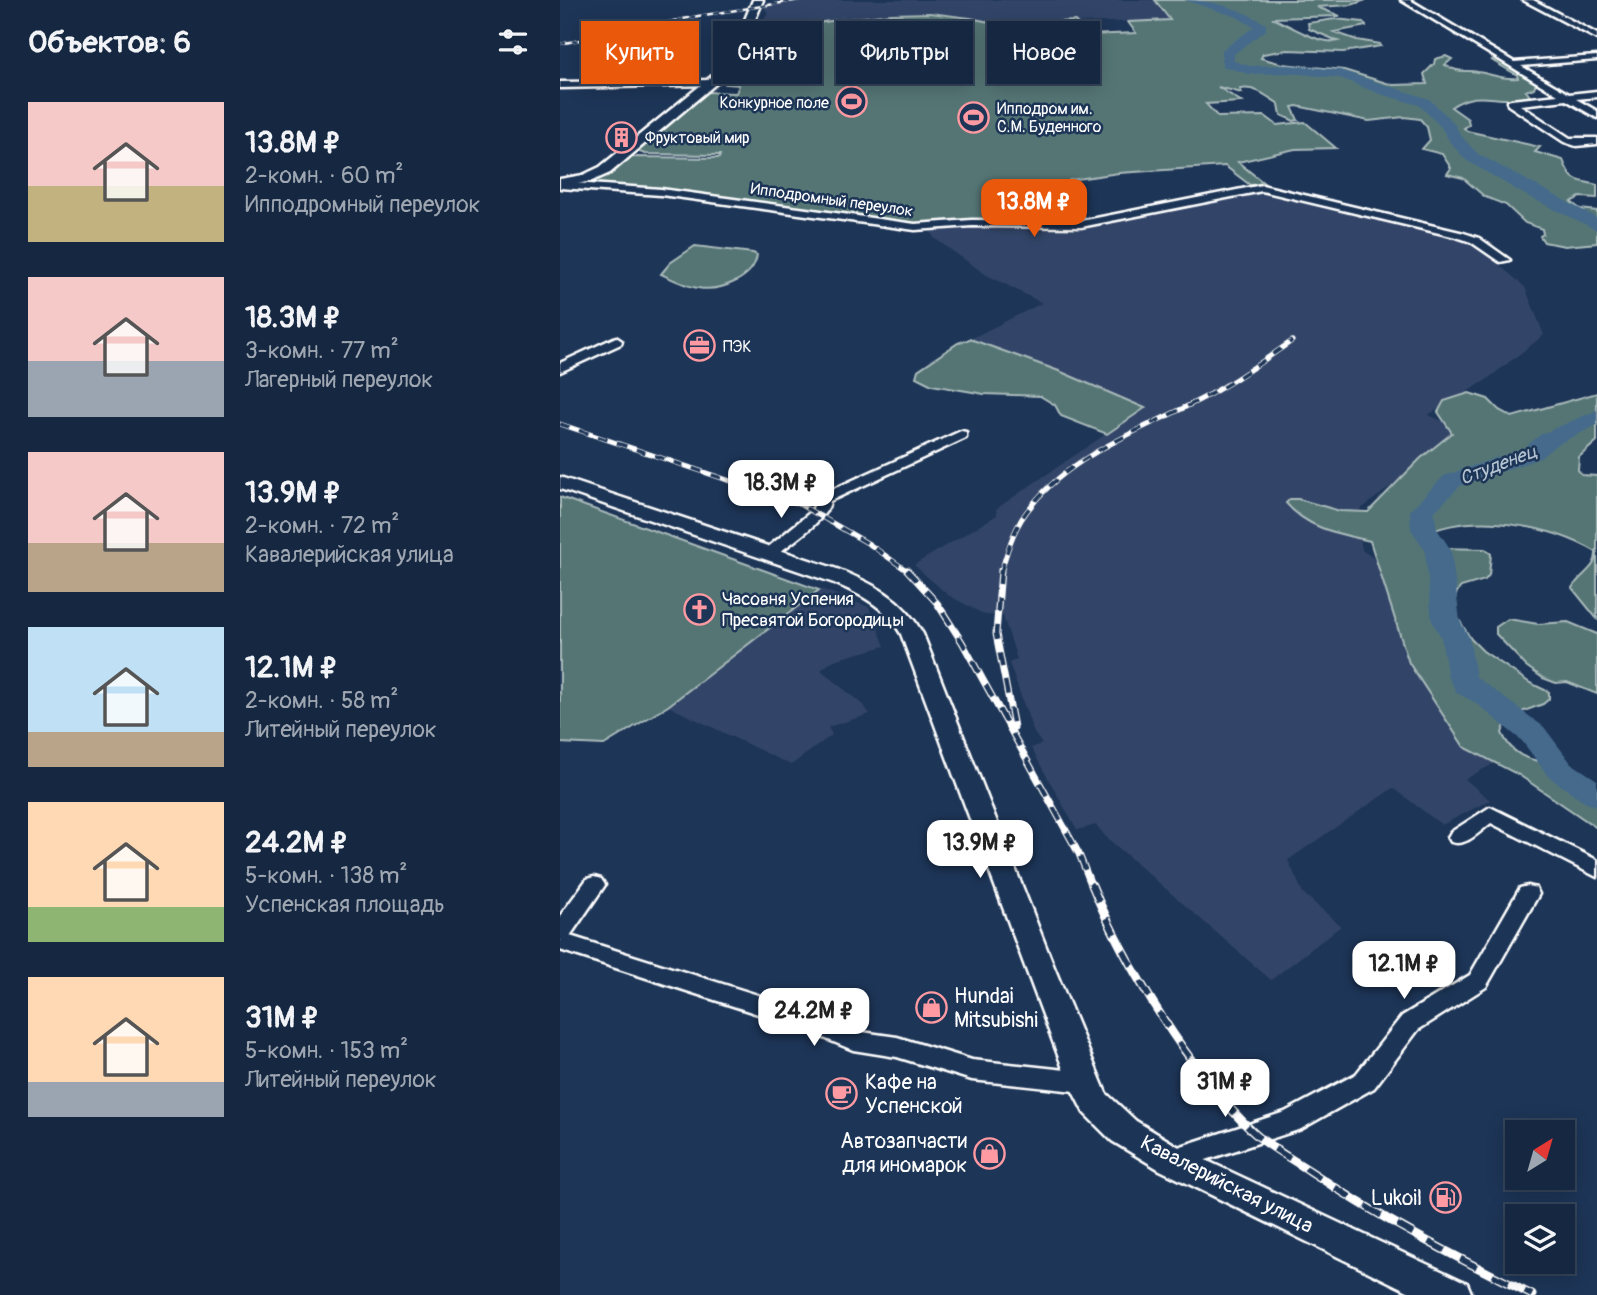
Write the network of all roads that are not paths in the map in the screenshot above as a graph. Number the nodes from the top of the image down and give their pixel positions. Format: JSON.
{"nodes":[{"id":1,"x":758,"y":0,"type":"edge"},
{"id":2,"x":1405,"y":0,"type":"edge"},
{"id":3,"x":1527,"y":0,"type":"edge"},
{"id":4,"x":749,"y":21,"type":"edge"},
{"id":5,"x":1597,"y":37,"type":"edge"},
{"id":6,"x":1597,"y":58,"type":"edge"},
{"id":7,"x":1515,"y":64,"type":"junction"},
{"id":8,"x":713,"y":82,"type":"joint"},
{"id":9,"x":560,"y":85,"type":"edge"},
{"id":10,"x":1597,"y":94,"type":"edge"},
{"id":11,"x":1567,"y":96,"type":"junction"},
{"id":12,"x":1597,"y":115,"type":"edge"},
{"id":13,"x":1597,"y":141,"type":"edge"},
{"id":14,"x":560,"y":184,"type":"edge"},
{"id":15,"x":1504,"y":260,"type":"dead end"},
{"id":16,"x":616,"y":341,"type":"dead end"},
{"id":17,"x":560,"y":368,"type":"edge"},
{"id":18,"x":961,"y":435,"type":"dead end"},
{"id":19,"x":560,"y":483,"type":"edge"},
{"id":20,"x":769,"y":553,"type":"junction"},
{"id":21,"x":1458,"y":837,"type":"dead end"},
{"id":22,"x":1597,"y":869,"type":"edge"},
{"id":23,"x":594,"y":885,"type":"dead end"},
{"id":24,"x":1528,"y":894,"type":"dead end"},
{"id":25,"x":560,"y":933,"type":"edge"},
{"id":26,"x":560,"y":940,"type":"edge"},
{"id":27,"x":1084,"y":1082,"type":"junction"},
{"id":28,"x":1172,"y":1160,"type":"junction"},
{"id":29,"x":1454,"y":1295,"type":"edge"}],
"edges":[{"from":1,"to":4,"type":"street"},
{"from":2,"to":7,"type":"street"},
{"from":3,"to":5,"type":"street"},
{"from":6,"to":7,"type":"street"},
{"from":7,"to":11,"type":"street"},
{"from":8,"to":9,"type":"street"},
{"from":8,"to":14,"type":"street"},
{"from":10,"to":11,"type":"street"},
{"from":11,"to":12,"type":"street"},
{"from":11,"to":13,"type":"street"},
{"from":14,"to":15,"type":"street","name":"Ипподромный переулок"},
{"from":16,"to":17,"type":"street"},
{"from":18,"to":20,"type":"street"},
{"from":19,"to":20,"type":"street","name":"Кавалерийская улица"},
{"from":20,"to":27,"type":"street","name":"Кавалерийская улица"},
{"from":21,"to":22,"type":"street"},
{"from":23,"to":25,"type":"street"},
{"from":24,"to":28,"type":"street"},
{"from":26,"to":27,"type":"street"},
{"from":27,"to":28,"type":"street","name":"Кавалерийская улица"},
{"from":28,"to":29,"type":"street","name":"Кавалерийская улица"}]}
